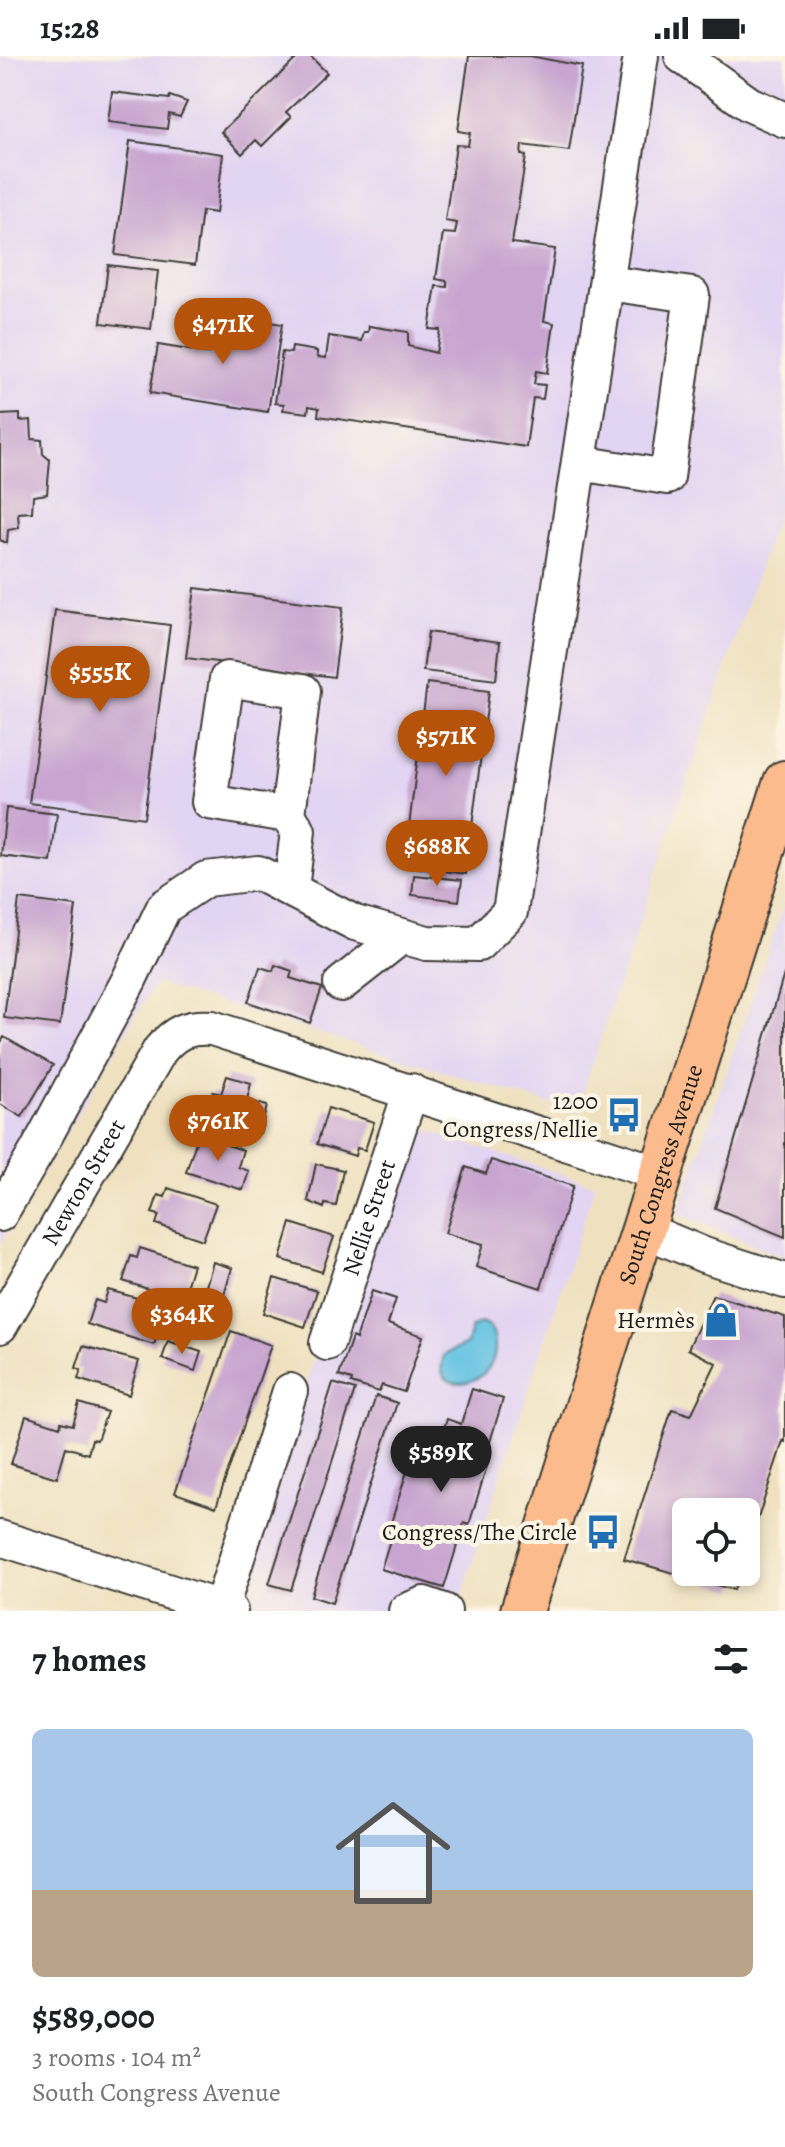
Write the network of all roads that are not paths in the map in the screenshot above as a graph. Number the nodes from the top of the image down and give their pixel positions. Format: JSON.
{"nodes":[{"id":1,"x":641,"y":56,"type":"edge"},
{"id":2,"x":682,"y":56,"type":"edge"},
{"id":3,"x":785,"y":120,"type":"edge"},
{"id":4,"x":607,"y":283,"type":"junction"},
{"id":5,"x":579,"y":463,"type":"junction"},
{"id":6,"x":785,"y":782,"type":"edge"},
{"id":7,"x":288,"y":815,"type":"dead end"},
{"id":8,"x":291,"y":889,"type":"junction"},
{"id":9,"x":402,"y":936,"type":"junction"},
{"id":10,"x":341,"y":984,"type":"dead end"},
{"id":11,"x":411,"y":1091,"type":"junction"},
{"id":12,"x":661,"y":1174,"type":"junction"},
{"id":13,"x":0,"y":1214,"type":"edge"},
{"id":14,"x":644,"y":1230,"type":"junction"},
{"id":15,"x":785,"y":1281,"type":"edge"},
{"id":16,"x":0,"y":1326,"type":"edge"},
{"id":17,"x":327,"y":1343,"type":"dead end"},
{"id":18,"x":290,"y":1391,"type":"dead end"},
{"id":19,"x":0,"y":1538,"type":"edge"},
{"id":20,"x":140,"y":1597,"type":"edge"},
{"id":21,"x":529,"y":1609,"type":"edge"},
{"id":22,"x":225,"y":1610,"type":"edge"},
{"id":23,"x":406,"y":1611,"type":"edge"},
{"id":24,"x":444,"y":1611,"type":"edge"}],
"edges":[{"from":1,"to":4,"type":"street"},
{"from":2,"to":3,"type":"street"},
{"from":4,"to":5,"type":"street"},
{"from":4,"to":5,"type":"street"},
{"from":5,"to":9,"type":"street"},
{"from":6,"to":12,"type":"main road","name":"South Congress Avenue"},
{"from":7,"to":8,"type":"street"},
{"from":8,"to":9,"type":"street"},
{"from":8,"to":13,"type":"street"},
{"from":9,"to":10,"type":"street"},
{"from":11,"to":12,"type":"street"},
{"from":11,"to":16,"type":"street","name":"Newton Street"},
{"from":11,"to":17,"type":"street","name":"Nellie Street"},
{"from":12,"to":14,"type":"main road","name":"South Congress Avenue"},
{"from":14,"to":15,"type":"street"},
{"from":14,"to":21,"type":"main road","name":"South Congress Avenue"},
{"from":18,"to":22,"type":"street"},
{"from":19,"to":20,"type":"street"},
{"from":20,"to":22,"type":"street"},
{"from":23,"to":24,"type":"street"}]}
